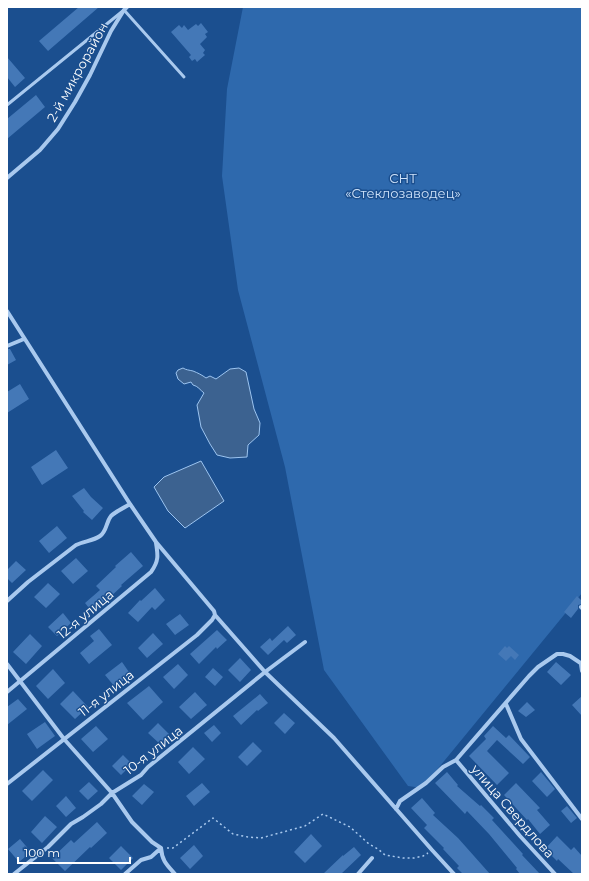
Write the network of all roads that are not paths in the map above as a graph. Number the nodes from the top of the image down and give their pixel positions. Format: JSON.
{"nodes":[{"id":1,"x":126,"y":8,"type":"edge"},
{"id":2,"x":184,"y":78,"type":"dead end"},
{"id":3,"x":7,"y":105,"type":"edge"},
{"id":4,"x":7,"y":178,"type":"edge"},
{"id":5,"x":7,"y":311,"type":"edge"},
{"id":6,"x":24,"y":338,"type":"junction"},
{"id":7,"x":7,"y":346,"type":"edge"},
{"id":8,"x":130,"y":504,"type":"junction"},
{"id":9,"x":156,"y":542,"type":"junction"},
{"id":10,"x":7,"y":601,"type":"edge"},
{"id":11,"x":215,"y":615,"type":"junction"},
{"id":12,"x":305,"y":642,"type":"dead end"},
{"id":13,"x":7,"y":664,"type":"edge"},
{"id":14,"x":582,"y":664,"type":"edge"},
{"id":15,"x":582,"y":671,"type":"edge"},
{"id":16,"x":265,"y":672,"type":"junction"},
{"id":17,"x":21,"y":682,"type":"junction"},
{"id":18,"x":7,"y":692,"type":"edge"},
{"id":19,"x":506,"y":704,"type":"junction"},
{"id":20,"x":64,"y":739,"type":"junction"},
{"id":21,"x":456,"y":760,"type":"junction"},
{"id":22,"x":7,"y":784,"type":"edge"},
{"id":23,"x":112,"y":793,"type":"junction"},
{"id":24,"x":396,"y":809,"type":"junction"},
{"id":25,"x":582,"y":819,"type":"edge"},
{"id":26,"x":161,"y":848,"type":"junction"},
{"id":27,"x":372,"y":858,"type":"dead end"},
{"id":28,"x":14,"y":874,"type":"edge"},
{"id":29,"x":125,"y":874,"type":"edge"},
{"id":30,"x":175,"y":874,"type":"edge"},
{"id":31,"x":358,"y":874,"type":"edge"},
{"id":32,"x":454,"y":874,"type":"edge"},
{"id":33,"x":555,"y":874,"type":"edge"}],
"edges":[{"from":1,"to":2,"type":"lane"},
{"from":1,"to":3,"type":"lane"},
{"from":1,"to":4,"type":"street","name":"2-й микрорайон"},
{"from":5,"to":6,"type":"street"},
{"from":6,"to":7,"type":"street"},
{"from":6,"to":8,"type":"street"},
{"from":8,"to":9,"type":"street"},
{"from":8,"to":10,"type":"street"},
{"from":9,"to":11,"type":"street"},
{"from":9,"to":17,"type":"street","name":"12-я улица"},
{"from":11,"to":16,"type":"street"},
{"from":11,"to":20,"type":"street","name":"11-я улица"},
{"from":12,"to":16,"type":"street","name":"10-я улица"},
{"from":13,"to":17,"type":"street"},
{"from":14,"to":15,"type":"street"},
{"from":14,"to":19,"type":"street"},
{"from":16,"to":23,"type":"street","name":"10-я улица"},
{"from":16,"to":24,"type":"street"},
{"from":17,"to":18,"type":"street","name":"12-я улица"},
{"from":17,"to":20,"type":"street"},
{"from":19,"to":21,"type":"street"},
{"from":19,"to":25,"type":"street"},
{"from":20,"to":22,"type":"street","name":"11-я улица"},
{"from":20,"to":23,"type":"street"},
{"from":21,"to":24,"type":"street"},
{"from":21,"to":33,"type":"street","name":"улица Свердлова"},
{"from":23,"to":26,"type":"street"},
{"from":23,"to":28,"type":"street","name":"10-я улица"},
{"from":24,"to":32,"type":"street"},
{"from":26,"to":29,"type":"street"},
{"from":26,"to":30,"type":"street"},
{"from":27,"to":31,"type":"street"}]}
